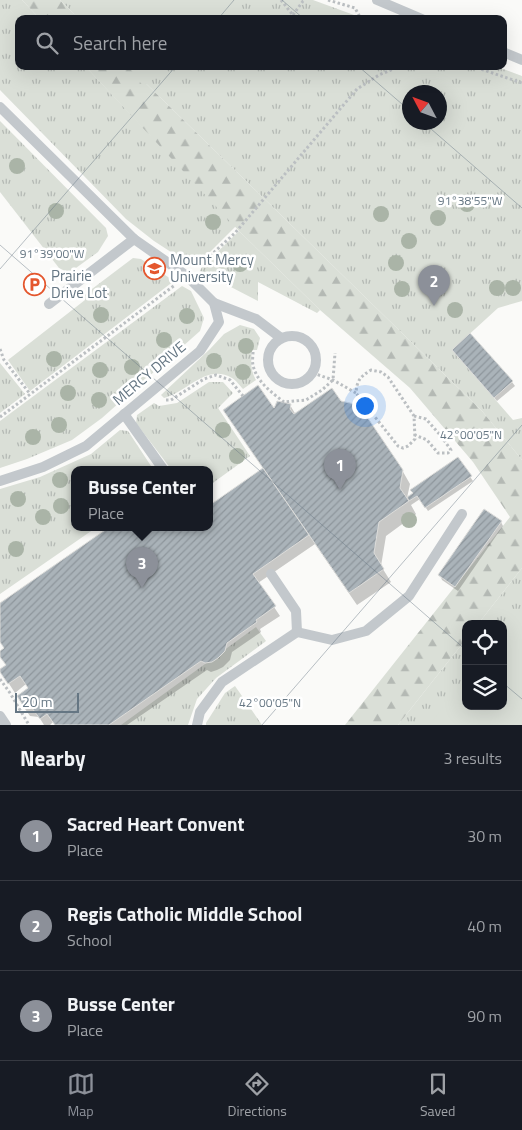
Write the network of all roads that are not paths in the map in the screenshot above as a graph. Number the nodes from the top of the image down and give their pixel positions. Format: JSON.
{"nodes":[{"id":1,"x":376,"y":0,"type":"edge"},
{"id":2,"x":412,"y":15,"type":"edge"},
{"id":3,"x":507,"y":54,"type":"edge"},
{"id":4,"x":522,"y":60,"type":"edge"},
{"id":5,"x":0,"y":107,"type":"edge"},
{"id":6,"x":134,"y":238,"type":"junction"},
{"id":7,"x":214,"y":303,"type":"junction"},
{"id":8,"x":49,"y":304,"type":"dead end"},
{"id":9,"x":281,"y":338,"type":"junction"},
{"id":10,"x":124,"y":414,"type":"junction"},
{"id":11,"x":161,"y":466,"type":"edge"},
{"id":12,"x":0,"y":481,"type":"edge"},
{"id":13,"x":462,"y":514,"type":"dead end"},
{"id":14,"x":271,"y":574,"type":"dead end"},
{"id":15,"x":297,"y":632,"type":"junction"},
{"id":16,"x":0,"y":716,"type":"edge"},
{"id":17,"x":6,"y":725,"type":"edge"},
{"id":18,"x":197,"y":725,"type":"edge"}],
"edges":[{"from":1,"to":2,"type":"lane"},
{"from":3,"to":4,"type":"lane"},
{"from":5,"to":6,"type":"lane"},
{"from":6,"to":7,"type":"lane"},
{"from":6,"to":8,"type":"lane"},
{"from":7,"to":9,"type":"lane"},
{"from":7,"to":10,"type":"lane","name":"MERCY DRIVE"},
{"from":9,"to":9,"type":"lane"},
{"from":10,"to":11,"type":"lane"},
{"from":10,"to":12,"type":"lane","name":"MERCY DRIVE"},
{"from":13,"to":15,"type":"lane"},
{"from":14,"to":15,"type":"lane"},
{"from":15,"to":18,"type":"lane"},
{"from":16,"to":17,"type":"lane"}]}
